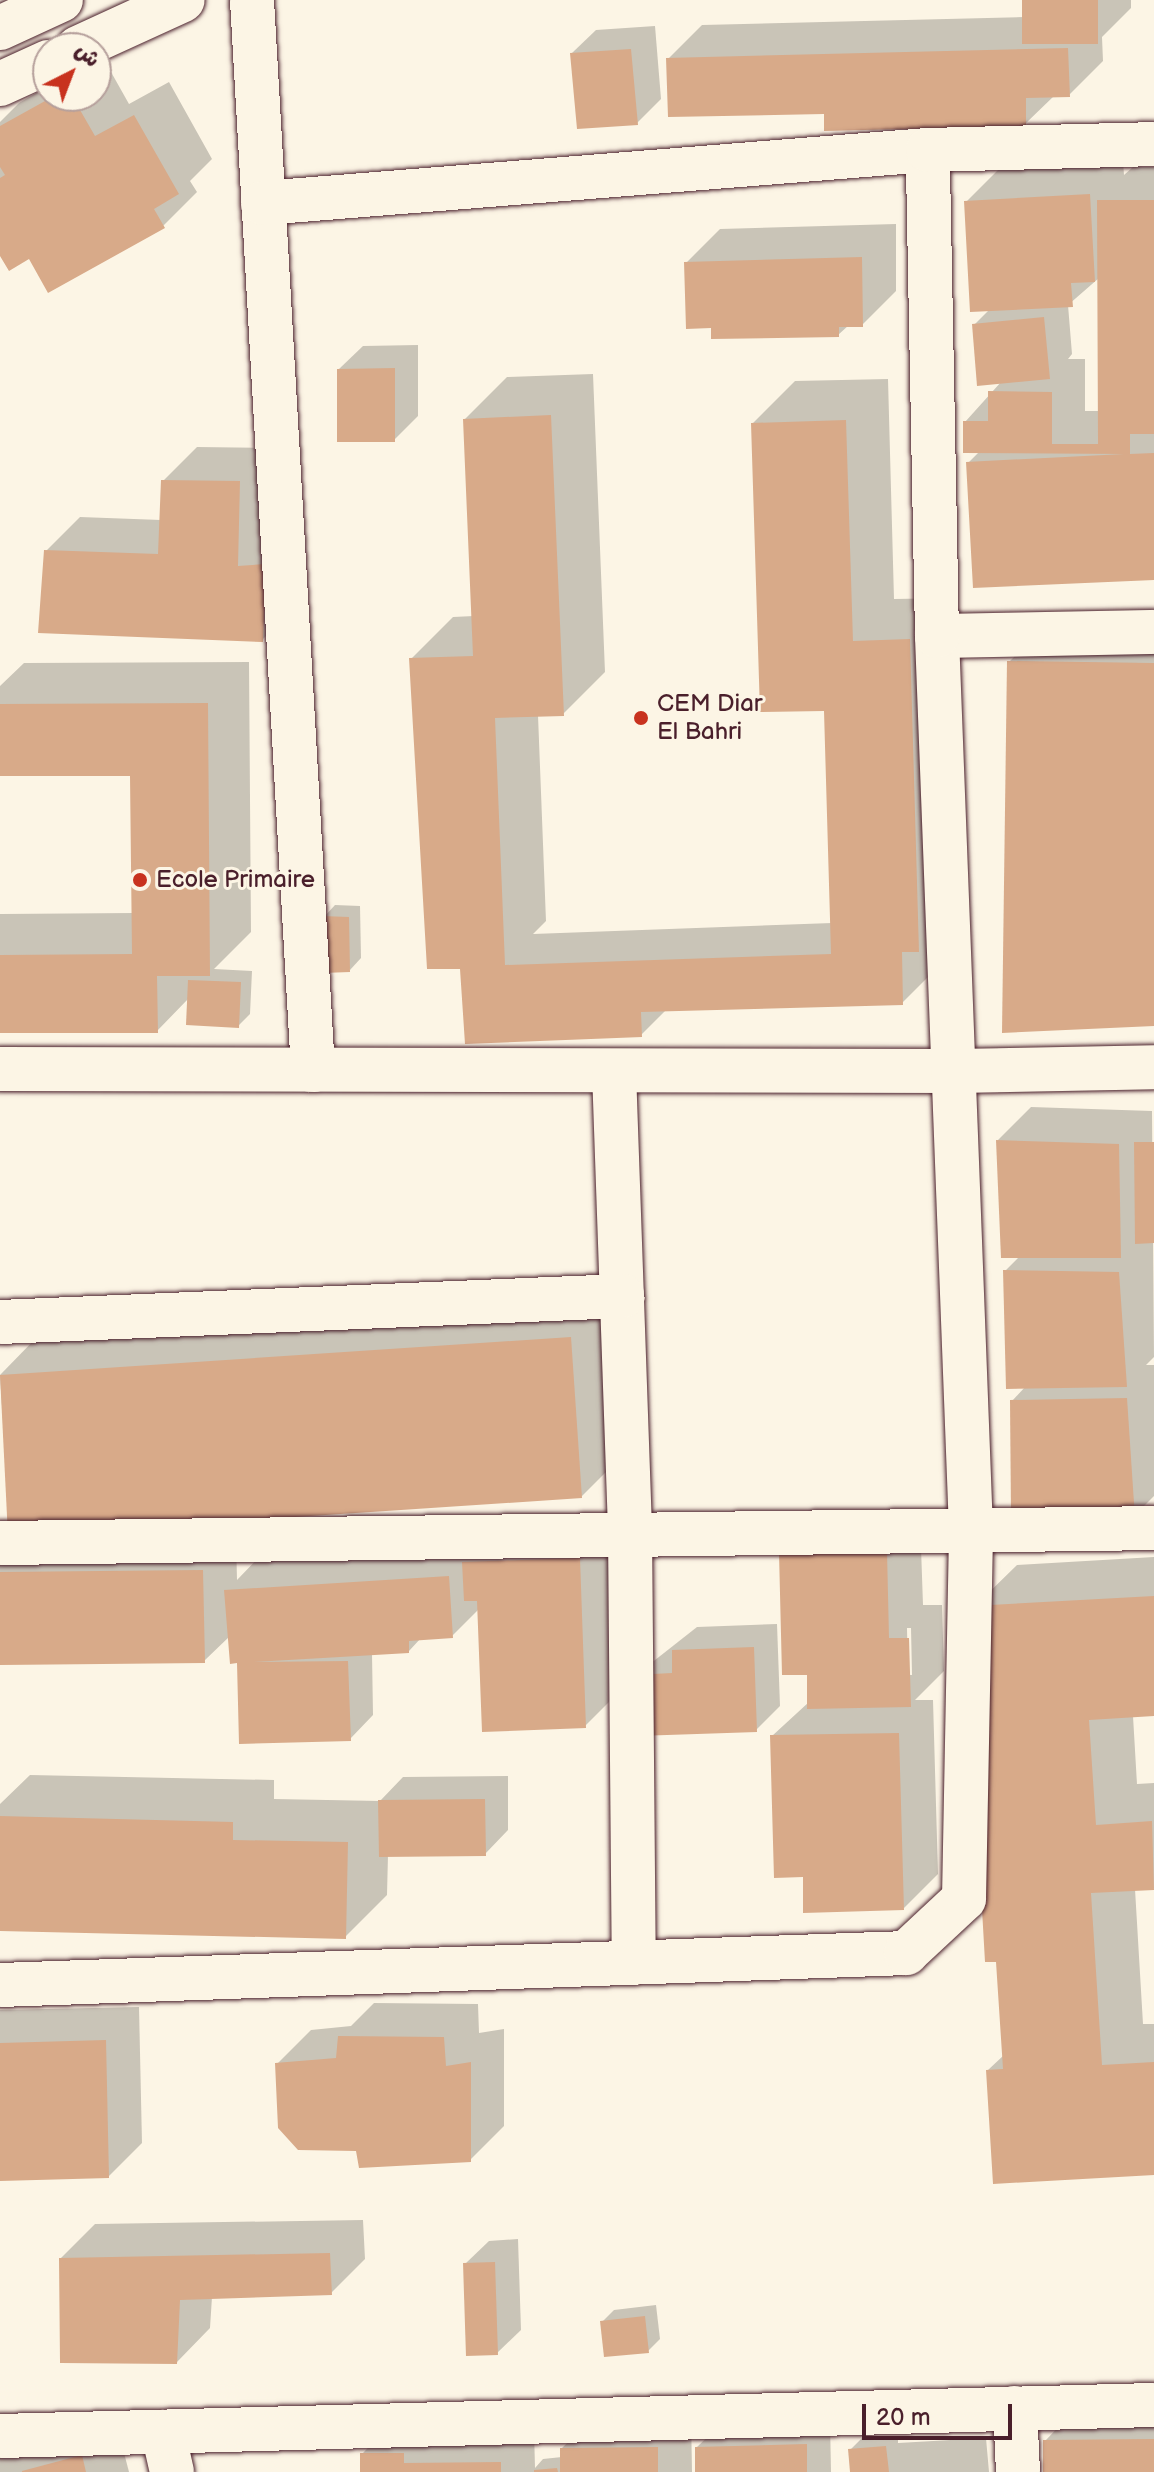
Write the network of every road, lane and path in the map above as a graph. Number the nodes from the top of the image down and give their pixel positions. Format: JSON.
{"nodes":[{"id":1,"x":61,"y":0,"type":"edge"},
{"id":2,"x":183,"y":0,"type":"edge"},
{"id":3,"x":252,"y":0,"type":"edge"},
{"id":4,"x":0,"y":28,"type":"edge"},
{"id":5,"x":112,"y":32,"type":"edge"},
{"id":6,"x":32,"y":69,"type":"edge"},
{"id":7,"x":0,"y":84,"type":"edge"},
{"id":8,"x":1154,"y":144,"type":"edge"},
{"id":9,"x":928,"y":150,"type":"junction"},
{"id":10,"x":263,"y":203,"type":"junction"},
{"id":11,"x":1154,"y":632,"type":"edge"},
{"id":12,"x":937,"y":636,"type":"junction"},
{"id":13,"x":1154,"y":1067,"type":"edge"},
{"id":14,"x":0,"y":1069,"type":"edge"},
{"id":15,"x":313,"y":1070,"type":"junction"},
{"id":16,"x":614,"y":1071,"type":"junction"},
{"id":17,"x":954,"y":1071,"type":"junction"},
{"id":18,"x":622,"y":1296,"type":"junction"},
{"id":19,"x":0,"y":1322,"type":"edge"},
{"id":20,"x":1154,"y":1528,"type":"edge"},
{"id":21,"x":971,"y":1530,"type":"junction"},
{"id":22,"x":630,"y":1531,"type":"junction"},
{"id":23,"x":0,"y":1543,"type":"edge"},
{"id":24,"x":634,"y":1963,"type":"junction"},
{"id":25,"x":0,"y":1985,"type":"edge"},
{"id":26,"x":1154,"y":2405,"type":"edge"},
{"id":27,"x":1015,"y":2408,"type":"junction"},
{"id":28,"x":0,"y":2436,"type":"edge"},
{"id":29,"x":168,"y":2452,"type":"edge"},
{"id":30,"x":1018,"y":2472,"type":"edge"}],
"edges":[{"from":1,"to":4,"type":"street"},
{"from":2,"to":5,"type":"street"},
{"from":3,"to":10,"type":"street"},
{"from":6,"to":7,"type":"street"},
{"from":8,"to":9,"type":"street"},
{"from":9,"to":10,"type":"street"},
{"from":9,"to":12,"type":"street"},
{"from":10,"to":15,"type":"street"},
{"from":11,"to":12,"type":"street"},
{"from":12,"to":17,"type":"street"},
{"from":13,"to":17,"type":"street"},
{"from":14,"to":15,"type":"street"},
{"from":15,"to":16,"type":"street"},
{"from":16,"to":17,"type":"street"},
{"from":16,"to":18,"type":"street"},
{"from":17,"to":21,"type":"street"},
{"from":18,"to":19,"type":"street"},
{"from":18,"to":22,"type":"street"},
{"from":20,"to":21,"type":"street"},
{"from":21,"to":22,"type":"street"},
{"from":21,"to":24,"type":"street"},
{"from":22,"to":23,"type":"street"},
{"from":22,"to":24,"type":"street"},
{"from":24,"to":25,"type":"street"},
{"from":26,"to":27,"type":"street"},
{"from":27,"to":29,"type":"street"},
{"from":27,"to":30,"type":"street"},
{"from":28,"to":29,"type":"street"}]}
